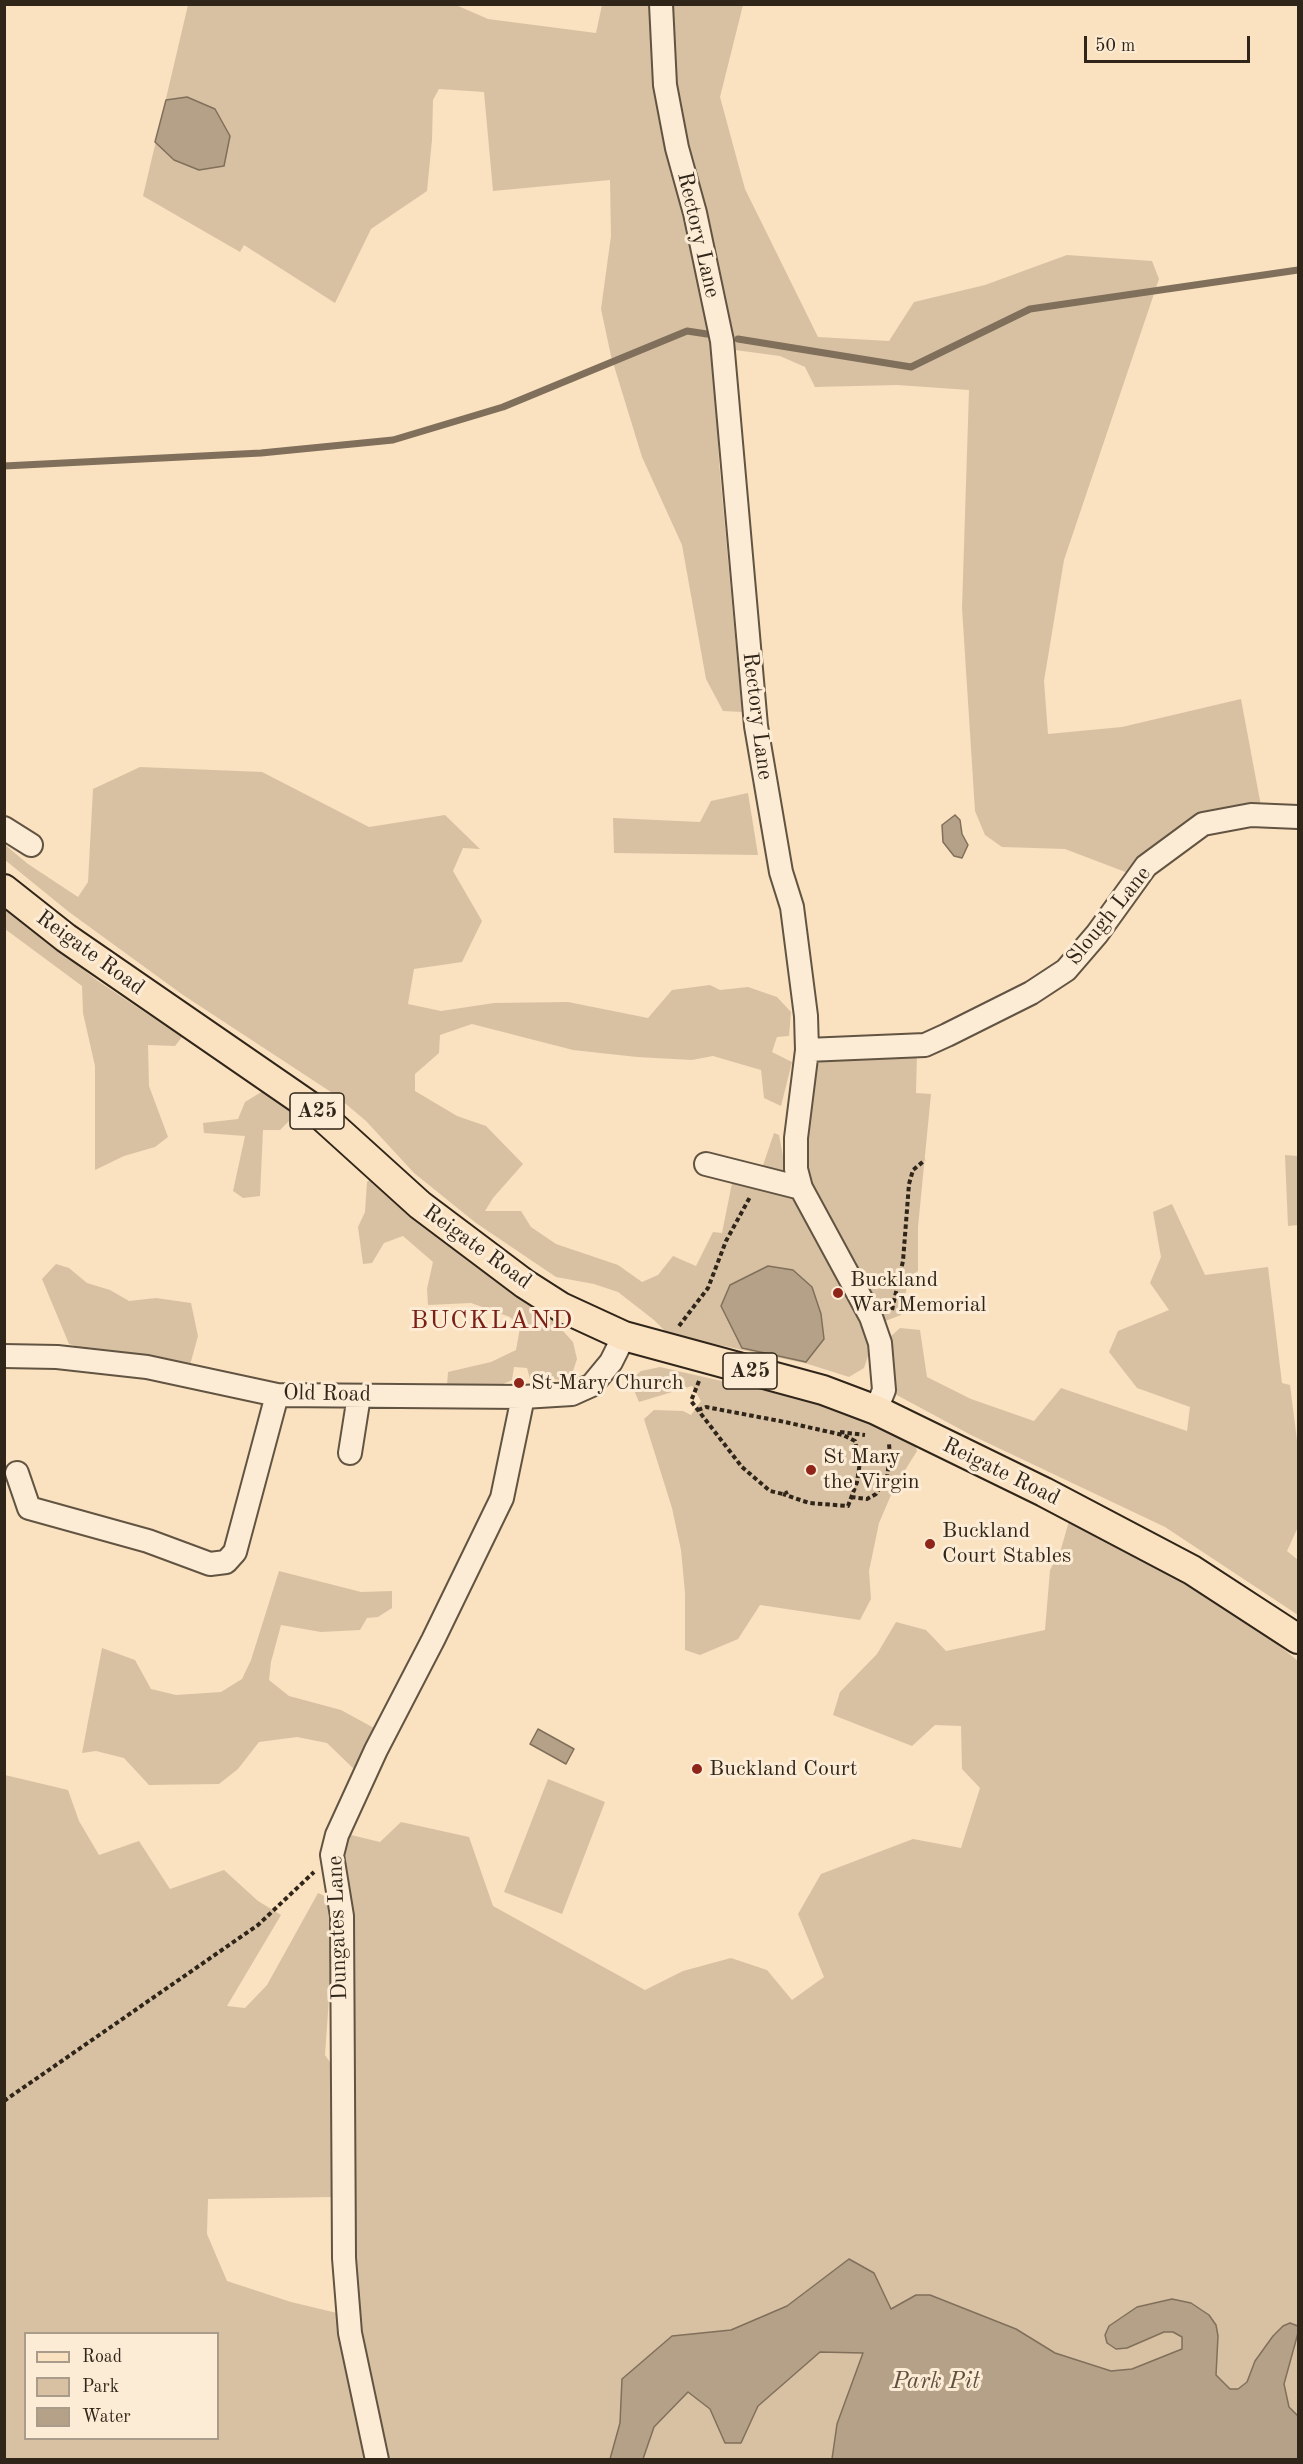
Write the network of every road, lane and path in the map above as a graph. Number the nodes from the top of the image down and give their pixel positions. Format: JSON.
{"nodes":[{"id":1,"x":661,"y":4,"type":"edge"},
{"id":2,"x":1299,"y":817,"type":"edge"},
{"id":3,"x":4,"y":828,"type":"edge"},
{"id":4,"x":31,"y":845,"type":"dead end"},
{"id":5,"x":4,"y":889,"type":"edge"},
{"id":6,"x":807,"y":1050,"type":"junction"},
{"id":7,"x":925,"y":1160,"type":"dead end"},
{"id":8,"x":706,"y":1164,"type":"dead end"},
{"id":9,"x":762,"y":1178,"type":"junction"},
{"id":10,"x":801,"y":1188,"type":"junction"},
{"id":11,"x":624,"y":1336,"type":"junction"},
{"id":12,"x":880,"y":1343,"type":"junction"},
{"id":13,"x":666,"y":1349,"type":"junction"},
{"id":14,"x":4,"y":1356,"type":"edge"},
{"id":15,"x":708,"y":1359,"type":"junction"},
{"id":16,"x":277,"y":1395,"type":"junction"},
{"id":17,"x":359,"y":1396,"type":"junction"},
{"id":18,"x":523,"y":1397,"type":"junction"},
{"id":19,"x":698,"y":1410,"type":"junction"},
{"id":20,"x":872,"y":1423,"type":"junction"},
{"id":21,"x":830,"y":1432,"type":"junction"},
{"id":22,"x":880,"y":1439,"type":"dead end"},
{"id":23,"x":350,"y":1453,"type":"dead end"},
{"id":24,"x":17,"y":1473,"type":"dead end"},
{"id":25,"x":851,"y":1497,"type":"junction"},
{"id":26,"x":1299,"y":1639,"type":"edge"},
{"id":27,"x":332,"y":1855,"type":"junction"},
{"id":28,"x":4,"y":2101,"type":"edge"},
{"id":29,"x":377,"y":2460,"type":"edge"}],
"edges":[{"from":1,"to":6,"type":"street","name":"Rectory Lane"},
{"from":2,"to":6,"type":"street","name":"Slough Lane"},
{"from":3,"to":4,"type":"street"},
{"from":5,"to":11,"type":"main road","name":"Reigate Road","number":"A25"},
{"from":6,"to":10,"type":"street","name":"Rectory Lane"},
{"from":7,"to":12,"type":"path"},
{"from":8,"to":9,"type":"street"},
{"from":9,"to":10,"type":"street"},
{"from":9,"to":13,"type":"path"},
{"from":10,"to":12,"type":"street","name":"Rectory Lane"},
{"from":11,"to":13,"type":"main road","name":"Reigate Road","number":"A25"},
{"from":11,"to":18,"type":"street","name":"Old Road"},
{"from":12,"to":20,"type":"street","name":"Rectory Lane"},
{"from":13,"to":15,"type":"main road","name":"Reigate Road","number":"A25"},
{"from":14,"to":16,"type":"street","name":"Old Road"},
{"from":15,"to":19,"type":"path"},
{"from":15,"to":20,"type":"main road","name":"Reigate Road","number":"A25"},
{"from":16,"to":17,"type":"street","name":"Old Road"},
{"from":16,"to":24,"type":"street"},
{"from":17,"to":18,"type":"street","name":"Old Road"},
{"from":17,"to":23,"type":"street"},
{"from":18,"to":27,"type":"street","name":"Dungates Lane"},
{"from":19,"to":21,"type":"path"},
{"from":19,"to":25,"type":"path"},
{"from":20,"to":21,"type":"path"},
{"from":20,"to":26,"type":"main road","name":"Reigate Road","number":"A25"},
{"from":21,"to":25,"type":"path"},
{"from":22,"to":25,"type":"path"},
{"from":27,"to":28,"type":"path"},
{"from":27,"to":29,"type":"street","name":"Dungates Lane"}]}
